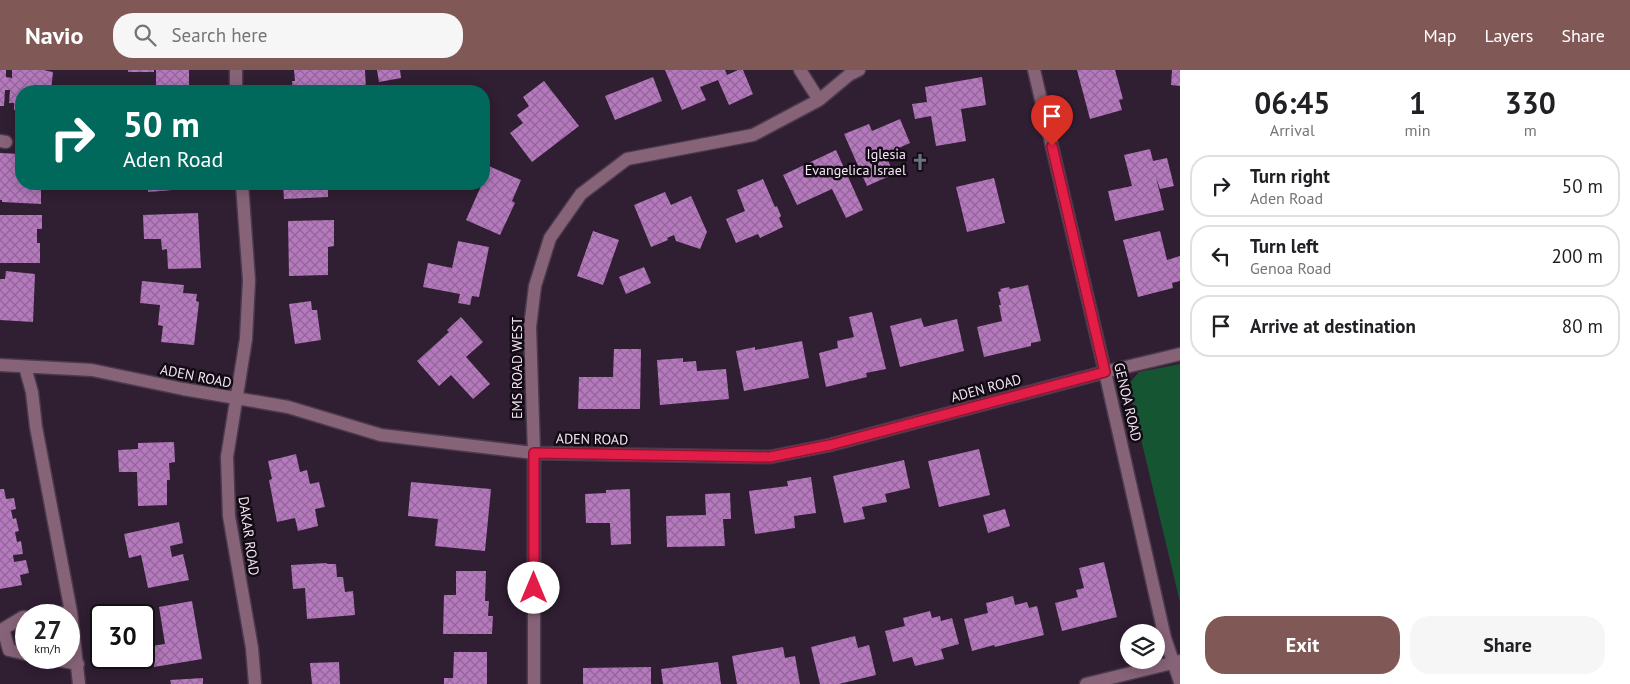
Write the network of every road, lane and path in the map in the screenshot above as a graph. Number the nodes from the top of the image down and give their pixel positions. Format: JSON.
{"nodes":[{"id":1,"x":236,"y":70,"type":"edge"},
{"id":2,"x":800,"y":70,"type":"edge"},
{"id":3,"x":859,"y":70,"type":"edge"},
{"id":4,"x":1034,"y":70,"type":"edge"},
{"id":5,"x":236,"y":85,"type":"edge"},
{"id":6,"x":819,"y":100,"type":"junction"},
{"id":7,"x":242,"y":190,"type":"edge"},
{"id":8,"x":1180,"y":354,"type":"edge"},
{"id":9,"x":0,"y":365,"type":"edge"},
{"id":10,"x":26,"y":367,"type":"junction"},
{"id":11,"x":1105,"y":372,"type":"junction"},
{"id":12,"x":237,"y":399,"type":"junction"},
{"id":13,"x":534,"y":453,"type":"junction"},
{"id":14,"x":69,"y":604,"type":"edge"},
{"id":15,"x":15,"y":622,"type":"edge"},
{"id":16,"x":15,"y":651,"type":"edge"},
{"id":17,"x":1177,"y":662,"type":"edge"},
{"id":18,"x":78,"y":669,"type":"edge"},
{"id":19,"x":1180,"y":682,"type":"edge"},
{"id":20,"x":79,"y":684,"type":"edge"},
{"id":21,"x":255,"y":684,"type":"edge"},
{"id":22,"x":534,"y":684,"type":"edge"},
{"id":23,"x":1086,"y":684,"type":"edge"}],
"edges":[{"from":1,"to":5,"type":"street"},
{"from":2,"to":6,"type":"street"},
{"from":3,"to":6,"type":"street","name":"EMS ROAD WEST"},
{"from":4,"to":11,"type":"street","name":"GENOA ROAD"},
{"from":6,"to":13,"type":"street","name":"EMS ROAD WEST"},
{"from":7,"to":12,"type":"street","name":"DAKAR ROAD"},
{"from":8,"to":11,"type":"street","name":"ADEN ROAD"},
{"from":9,"to":10,"type":"street","name":"ADEN ROAD"},
{"from":10,"to":12,"type":"street","name":"ADEN ROAD"},
{"from":10,"to":14,"type":"street"},
{"from":11,"to":13,"type":"street","name":"ADEN ROAD"},
{"from":11,"to":17,"type":"street","name":"GENOA ROAD"},
{"from":12,"to":13,"type":"street","name":"ADEN ROAD"},
{"from":12,"to":21,"type":"street","name":"DAKAR ROAD"},
{"from":13,"to":22,"type":"street","name":"EMS ROAD WEST"},
{"from":15,"to":16,"type":"street"},
{"from":17,"to":19,"type":"street","name":"GENOA ROAD"},
{"from":17,"to":23,"type":"street"},
{"from":18,"to":20,"type":"street"}]}
